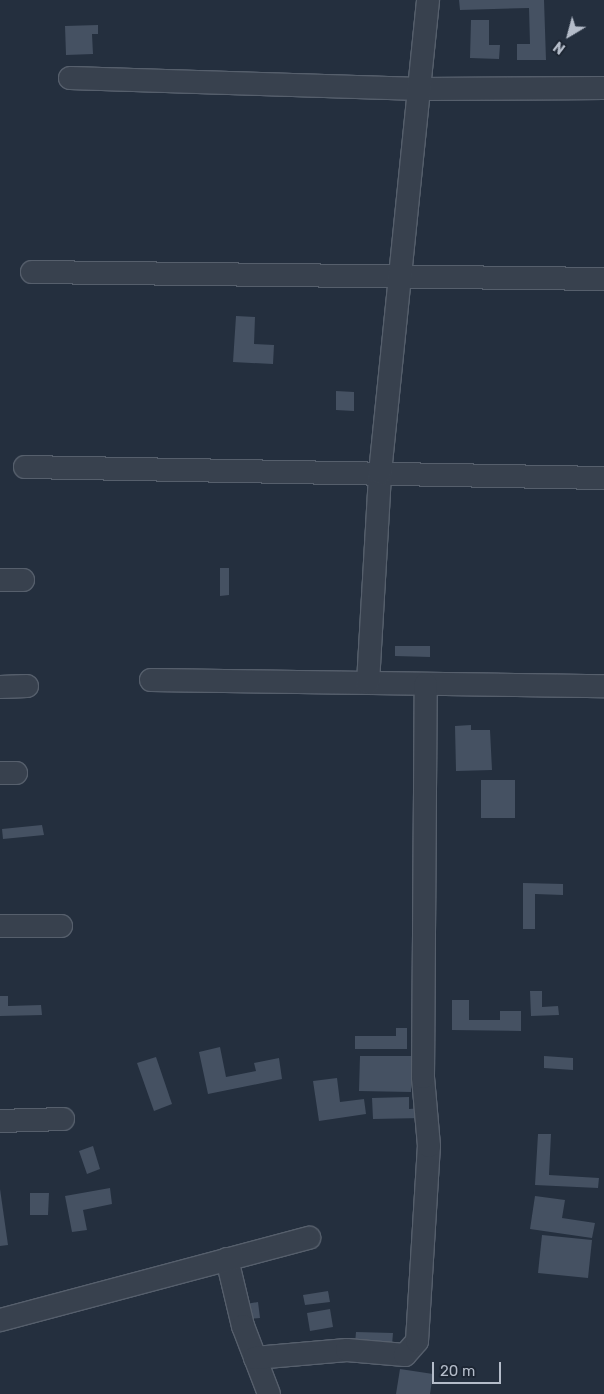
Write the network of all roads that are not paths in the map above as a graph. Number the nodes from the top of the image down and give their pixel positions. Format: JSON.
{"nodes":[{"id":1,"x":428,"y":0,"type":"edge"},
{"id":2,"x":70,"y":78,"type":"dead end"},
{"id":3,"x":604,"y":88,"type":"edge"},
{"id":4,"x":420,"y":89,"type":"junction"},
{"id":5,"x":32,"y":272,"type":"dead end"},
{"id":6,"x":402,"y":275,"type":"junction"},
{"id":7,"x":604,"y":279,"type":"edge"},
{"id":8,"x":25,"y":467,"type":"dead end"},
{"id":9,"x":380,"y":472,"type":"junction"},
{"id":10,"x":604,"y":478,"type":"edge"},
{"id":11,"x":0,"y":580,"type":"edge"},
{"id":12,"x":23,"y":580,"type":"dead end"},
{"id":13,"x":151,"y":680,"type":"dead end"},
{"id":14,"x":368,"y":683,"type":"junction"},
{"id":15,"x":426,"y":684,"type":"junction"},
{"id":16,"x":27,"y":686,"type":"dead end"},
{"id":17,"x":604,"y":686,"type":"edge"},
{"id":18,"x":0,"y":687,"type":"edge"},
{"id":19,"x":0,"y":926,"type":"edge"},
{"id":20,"x":61,"y":926,"type":"dead end"},
{"id":21,"x":63,"y":1119,"type":"dead end"},
{"id":22,"x":0,"y":1121,"type":"edge"},
{"id":23,"x":308,"y":1238,"type":"dead end"},
{"id":24,"x":227,"y":1260,"type":"junction"},
{"id":25,"x":0,"y":1320,"type":"edge"},
{"id":26,"x":255,"y":1358,"type":"junction"},
{"id":27,"x":269,"y":1394,"type":"edge"}],
"edges":[{"from":1,"to":4,"type":"street"},
{"from":2,"to":4,"type":"street"},
{"from":3,"to":4,"type":"street"},
{"from":4,"to":6,"type":"street"},
{"from":5,"to":6,"type":"street"},
{"from":6,"to":7,"type":"street"},
{"from":6,"to":9,"type":"street"},
{"from":8,"to":9,"type":"street"},
{"from":9,"to":10,"type":"street"},
{"from":9,"to":14,"type":"street"},
{"from":11,"to":12,"type":"street"},
{"from":13,"to":14,"type":"street"},
{"from":14,"to":15,"type":"street"},
{"from":15,"to":17,"type":"street"},
{"from":15,"to":26,"type":"street"},
{"from":16,"to":18,"type":"street"},
{"from":19,"to":20,"type":"street"},
{"from":21,"to":22,"type":"street"},
{"from":23,"to":24,"type":"street"},
{"from":24,"to":25,"type":"street"},
{"from":24,"to":26,"type":"street"},
{"from":26,"to":27,"type":"street"}]}
